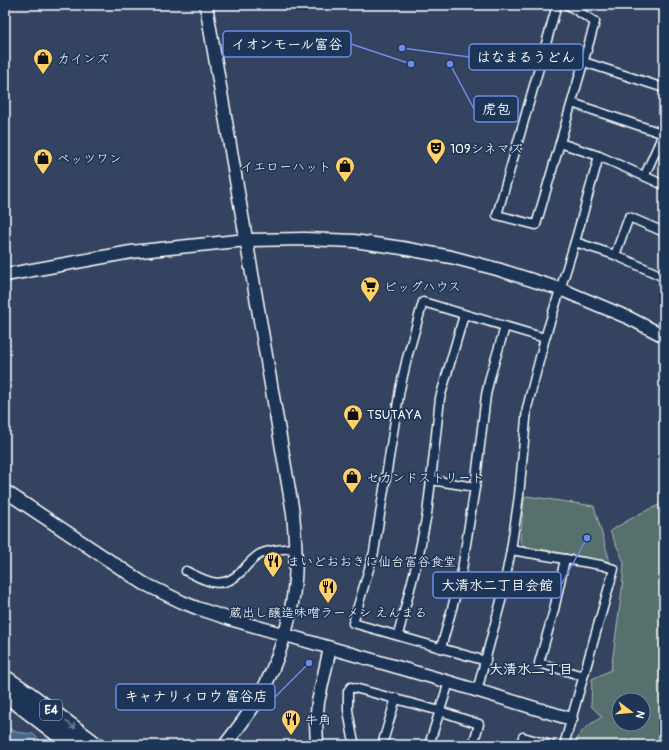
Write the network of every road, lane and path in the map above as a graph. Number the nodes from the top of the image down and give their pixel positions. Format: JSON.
{"nodes":[{"id":1,"x":206,"y":5,"type":"edge"},
{"id":2,"x":557,"y":5,"type":"edge"},
{"id":3,"x":568,"y":5,"type":"edge"},
{"id":4,"x":584,"y":62,"type":"junction"},
{"id":5,"x":664,"y":88,"type":"edge"},
{"id":6,"x":572,"y":103,"type":"junction"},
{"id":7,"x":664,"y":133,"type":"edge"},
{"id":8,"x":560,"y":143,"type":"junction"},
{"id":9,"x":599,"y":156,"type":"junction"},
{"id":10,"x":645,"y":176,"type":"junction"},
{"id":11,"x":664,"y":184,"type":"edge"},
{"id":12,"x":664,"y":232,"type":"edge"},
{"id":13,"x":247,"y":240,"type":"junction"},
{"id":14,"x":575,"y":242,"type":"junction"},
{"id":15,"x":615,"y":255,"type":"junction"},
{"id":16,"x":5,"y":275,"type":"edge"},
{"id":17,"x":664,"y":277,"type":"edge"},
{"id":18,"x":560,"y":289,"type":"junction"},
{"id":19,"x":464,"y":315,"type":"junction"},
{"id":20,"x":505,"y":327,"type":"junction"},
{"id":21,"x":664,"y":336,"type":"edge"},
{"id":22,"x":545,"y":338,"type":"junction"},
{"id":23,"x":431,"y":480,"type":"junction"},
{"id":24,"x":475,"y":487,"type":"junction"},
{"id":25,"x":5,"y":492,"type":"edge"},
{"id":26,"x":296,"y":548,"type":"junction"},
{"id":27,"x":511,"y":550,"type":"junction"},
{"id":28,"x":565,"y":559,"type":"junction"},
{"id":29,"x":186,"y":571,"type":"dead end"},
{"id":30,"x":284,"y":635,"type":"junction"},
{"id":31,"x":398,"y":635,"type":"junction"},
{"id":32,"x":330,"y":648,"type":"junction"},
{"id":33,"x":441,"y":648,"type":"junction"},
{"id":34,"x":486,"y":661,"type":"junction"},
{"id":35,"x":583,"y":676,"type":"junction"},
{"id":36,"x":5,"y":678,"type":"edge"},
{"id":37,"x":448,"y":682,"type":"junction"},
{"id":38,"x":477,"y":691,"type":"junction"},
{"id":39,"x":5,"y":695,"type":"edge"},
{"id":40,"x":396,"y":698,"type":"junction"},
{"id":41,"x":440,"y":711,"type":"junction"},
{"id":42,"x":571,"y":719,"type":"junction"},
{"id":43,"x":72,"y":745,"type":"edge"},
{"id":44,"x":96,"y":745,"type":"edge"},
{"id":45,"x":225,"y":745,"type":"edge"},
{"id":46,"x":317,"y":745,"type":"edge"},
{"id":47,"x":355,"y":745,"type":"edge"},
{"id":48,"x":382,"y":745,"type":"edge"},
{"id":49,"x":430,"y":745,"type":"edge"},
{"id":50,"x":473,"y":745,"type":"edge"},
{"id":51,"x":521,"y":745,"type":"edge"},
{"id":52,"x":551,"y":745,"type":"edge"},
{"id":53,"x":564,"y":745,"type":"edge"}],
"edges":[{"from":1,"to":13,"type":"street"},
{"from":2,"to":8,"type":"street"},
{"from":3,"to":4,"type":"street"},
{"from":4,"to":5,"type":"street"},
{"from":4,"to":6,"type":"street"},
{"from":6,"to":7,"type":"street"},
{"from":6,"to":8,"type":"street"},
{"from":7,"to":10,"type":"street"},
{"from":8,"to":9,"type":"street"},
{"from":9,"to":10,"type":"street"},
{"from":9,"to":14,"type":"street"},
{"from":10,"to":11,"type":"street"},
{"from":12,"to":15,"type":"street"},
{"from":13,"to":16,"type":"street"},
{"from":13,"to":18,"type":"street"},
{"from":13,"to":26,"type":"street"},
{"from":14,"to":15,"type":"street"},
{"from":14,"to":18,"type":"street"},
{"from":15,"to":17,"type":"street"},
{"from":18,"to":21,"type":"street"},
{"from":18,"to":22,"type":"street"},
{"from":19,"to":20,"type":"street"},
{"from":19,"to":23,"type":"street"},
{"from":19,"to":31,"type":"street"},
{"from":20,"to":22,"type":"street"},
{"from":20,"to":24,"type":"street"},
{"from":22,"to":27,"type":"street"},
{"from":23,"to":24,"type":"street"},
{"from":23,"to":31,"type":"street"},
{"from":24,"to":33,"type":"street"},
{"from":25,"to":30,"type":"street"},
{"from":26,"to":29,"type":"street"},
{"from":26,"to":30,"type":"street"},
{"from":27,"to":28,"type":"street"},
{"from":27,"to":34,"type":"street"},
{"from":28,"to":35,"type":"street"},
{"from":28,"to":35,"type":"street"},
{"from":30,"to":32,"type":"street"},
{"from":30,"to":45,"type":"street"},
{"from":31,"to":33,"type":"street"},
{"from":32,"to":37,"type":"street"},
{"from":32,"to":46,"type":"street"},
{"from":33,"to":34,"type":"street"},
{"from":34,"to":38,"type":"street"},
{"from":35,"to":42,"type":"street"},
{"from":36,"to":44,"type":"highway","number":"E4","one_way":true},
{"from":37,"to":38,"type":"street"},
{"from":37,"to":41,"type":"street"},
{"from":38,"to":42,"type":"street"},
{"from":39,"to":43,"type":"highway","number":"E4"},
{"from":40,"to":41,"type":"street"},
{"from":40,"to":47,"type":"street"},
{"from":40,"to":48,"type":"street"},
{"from":41,"to":49,"type":"street"},
{"from":41,"to":50,"type":"street"},
{"from":42,"to":53,"type":"street"},
{"from":51,"to":52,"type":"street"}]}
